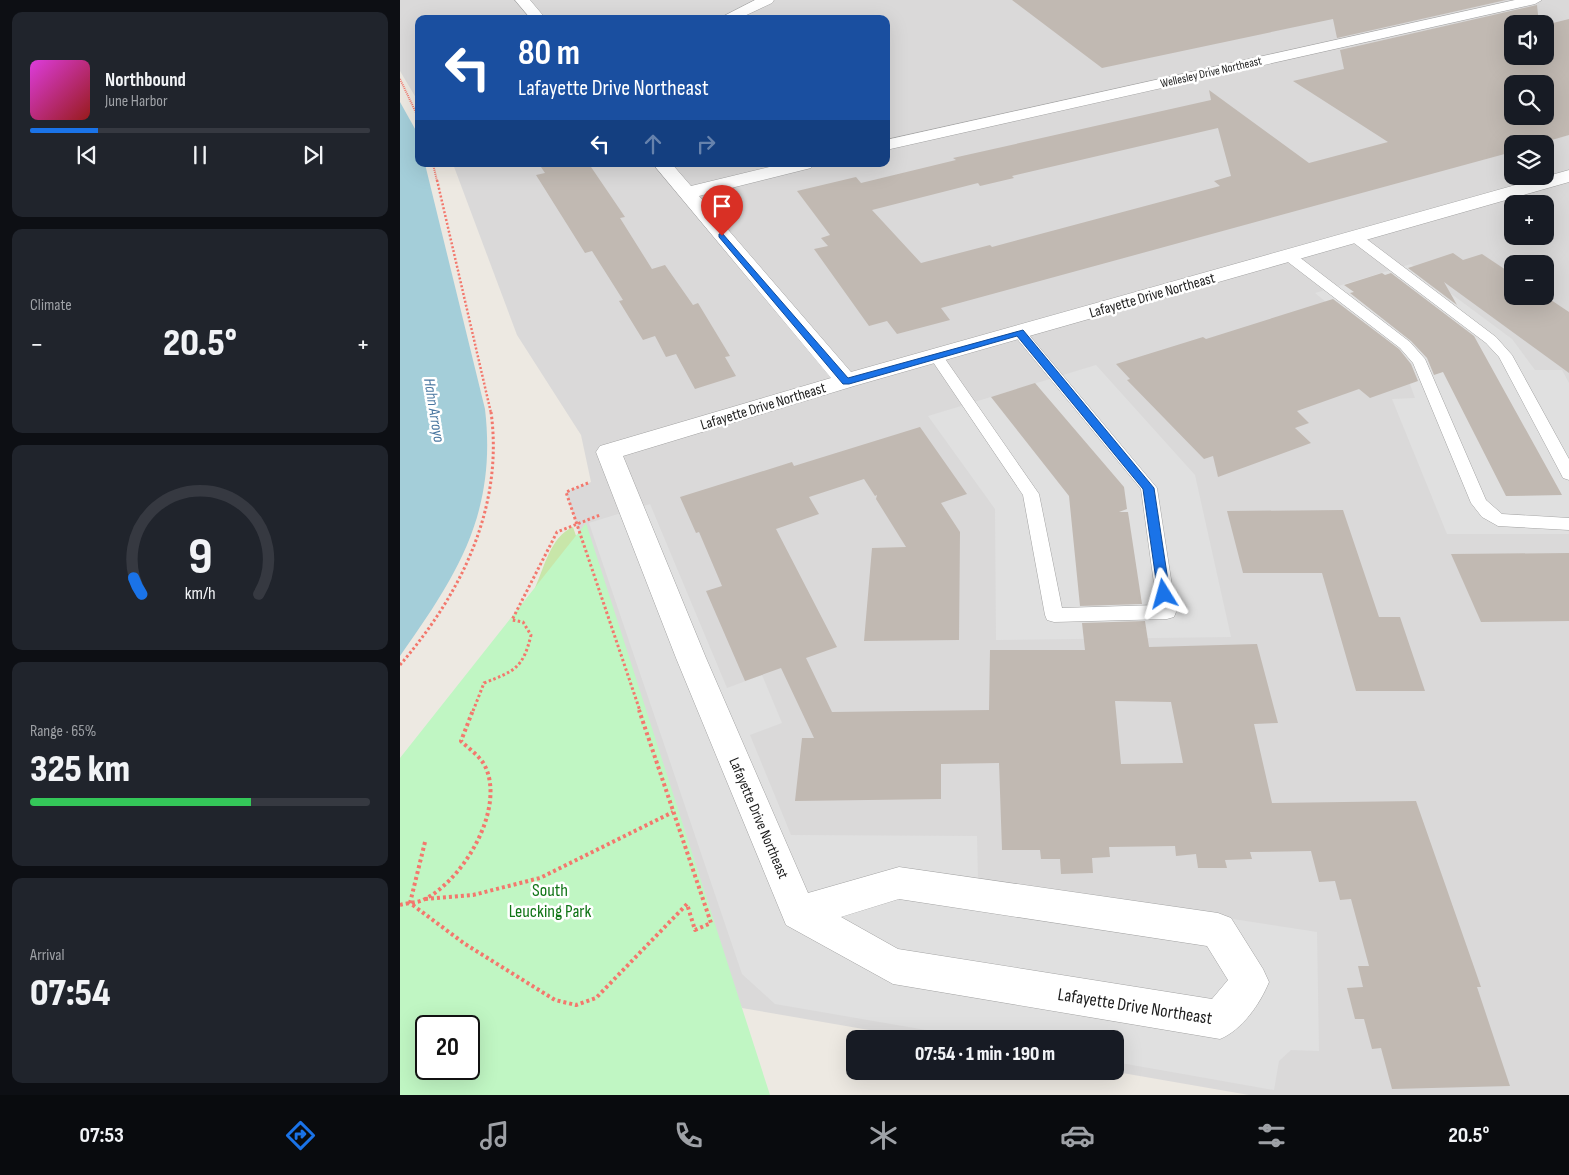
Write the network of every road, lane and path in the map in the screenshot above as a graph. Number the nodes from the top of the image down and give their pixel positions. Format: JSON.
{"nodes":[{"id":1,"x":522,"y":0,"type":"edge"},
{"id":2,"x":767,"y":0,"type":"edge"},
{"id":3,"x":1535,"y":0,"type":"edge"},
{"id":4,"x":535,"y":15,"type":"edge"},
{"id":5,"x":734,"y":15,"type":"edge"},
{"id":6,"x":400,"y":80,"type":"edge"},
{"id":7,"x":415,"y":112,"type":"edge"},
{"id":8,"x":890,"y":144,"type":"edge"},
{"id":9,"x":433,"y":167,"type":"edge"},
{"id":10,"x":664,"y":167,"type":"edge"},
{"id":11,"x":792,"y":167,"type":"edge"},
{"id":12,"x":1569,"y":176,"type":"edge"},
{"id":13,"x":686,"y":193,"type":"junction"},
{"id":14,"x":1355,"y":236,"type":"junction"},
{"id":15,"x":1289,"y":256,"type":"junction"},
{"id":16,"x":1019,"y":332,"type":"junction"},
{"id":17,"x":936,"y":356,"type":"junction"},
{"id":18,"x":846,"y":382,"type":"junction"},
{"id":19,"x":1569,"y":474,"type":"edge"},
{"id":20,"x":592,"y":482,"type":"dead end"},
{"id":21,"x":609,"y":511,"type":"dead end"},
{"id":22,"x":577,"y":523,"type":"junction"},
{"id":23,"x":1569,"y":524,"type":"edge"},
{"id":24,"x":400,"y":665,"type":"edge"},
{"id":25,"x":673,"y":812,"type":"junction"},
{"id":26,"x":425,"y":842,"type":"dead end"},
{"id":27,"x":424,"y":899,"type":"junction"},
{"id":28,"x":410,"y":903,"type":"junction"},
{"id":29,"x":400,"y":905,"type":"edge"},
{"id":30,"x":799,"y":913,"type":"junction"}],
"edges":[{"from":1,"to":4,"type":"street"},
{"from":2,"to":5,"type":"street"},
{"from":3,"to":8,"type":"street","name":"Wellesley Drive Northeast"},
{"from":6,"to":7,"type":"path"},
{"from":9,"to":24,"type":"path"},
{"from":10,"to":13,"type":"street"},
{"from":11,"to":13,"type":"street"},
{"from":12,"to":14,"type":"street","name":"Lafayette Drive Northeast"},
{"from":13,"to":18,"type":"street"},
{"from":14,"to":15,"type":"street","name":"Lafayette Drive Northeast"},
{"from":14,"to":19,"type":"lane"},
{"from":15,"to":16,"type":"street","name":"Lafayette Drive Northeast"},
{"from":15,"to":23,"type":"lane"},
{"from":16,"to":17,"type":"street","name":"Lafayette Drive Northeast"},
{"from":16,"to":17,"type":"lane"},
{"from":17,"to":18,"type":"street","name":"Lafayette Drive Northeast"},
{"from":18,"to":30,"type":"street","name":"Lafayette Drive Northeast"},
{"from":20,"to":22,"type":"path"},
{"from":21,"to":22,"type":"path"},
{"from":22,"to":25,"type":"path"},
{"from":22,"to":27,"type":"path"},
{"from":25,"to":27,"type":"path"},
{"from":25,"to":28,"type":"path"},
{"from":26,"to":28,"type":"path"},
{"from":27,"to":28,"type":"path"},
{"from":28,"to":29,"type":"path"},
{"from":30,"to":30,"type":"street","name":"Lafayette Drive Northeast"}]}
